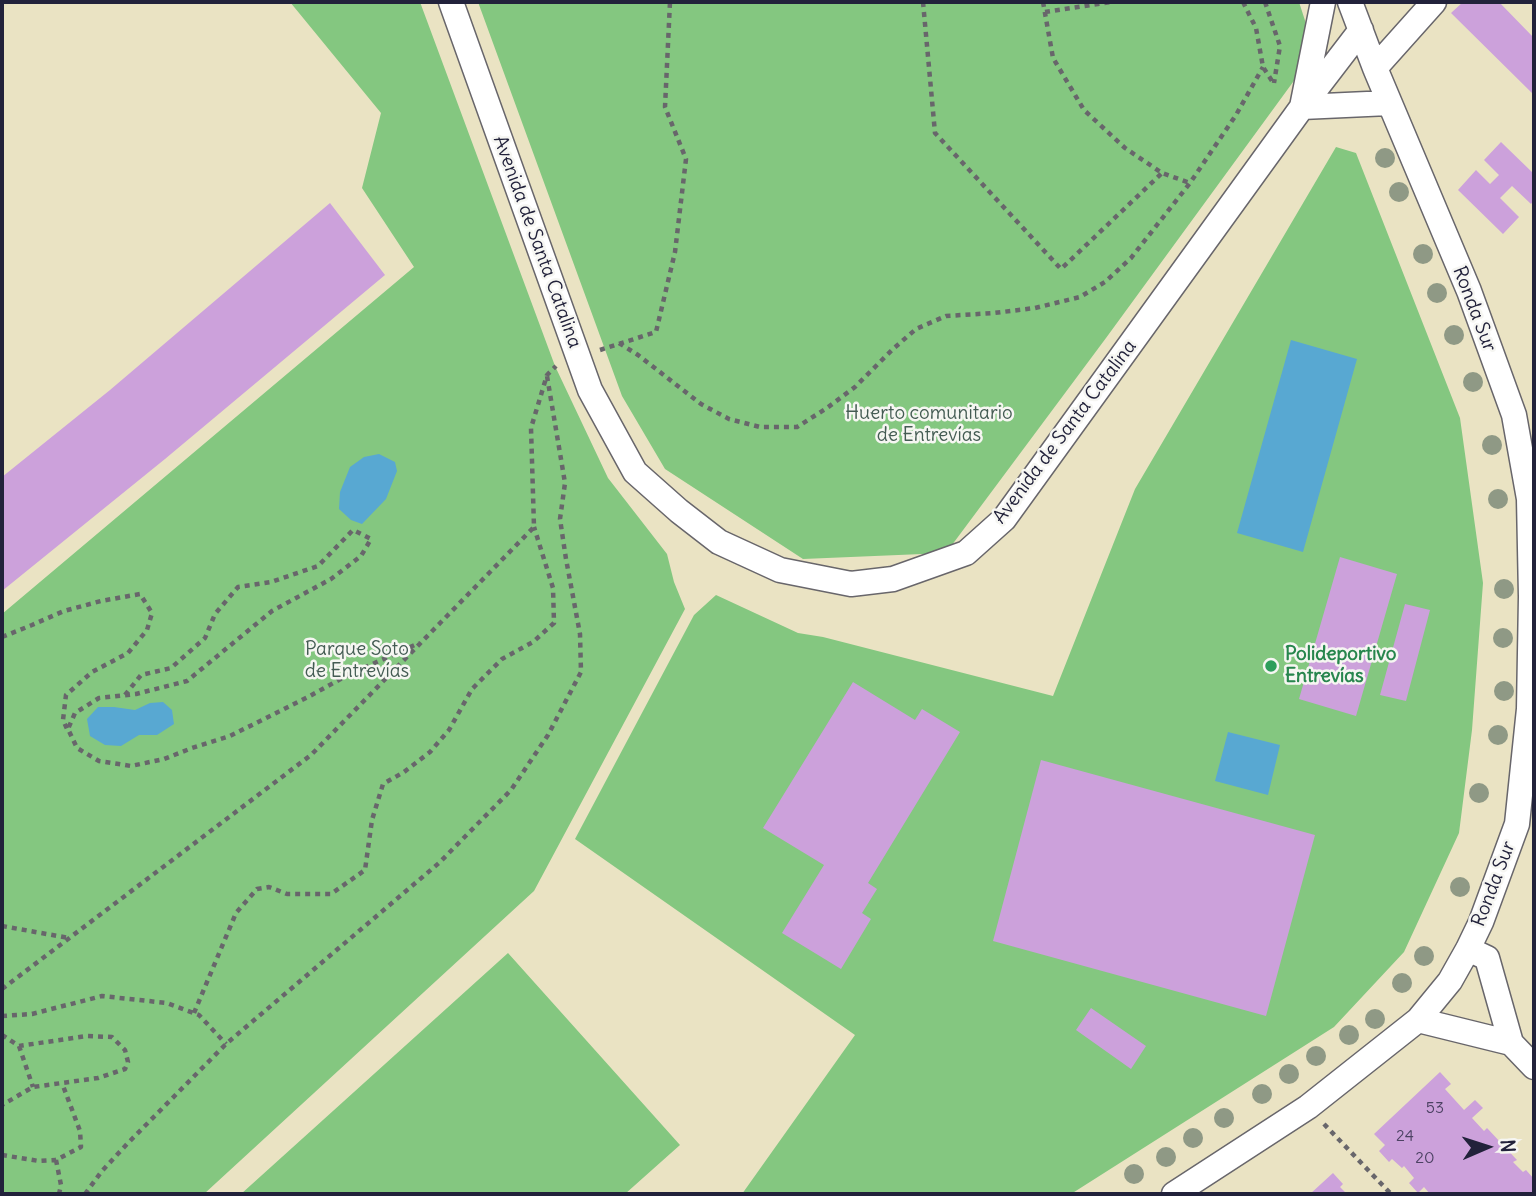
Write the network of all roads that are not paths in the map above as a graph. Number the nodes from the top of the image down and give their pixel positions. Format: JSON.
{"nodes":[{"id":1,"x":451,"y":2,"type":"edge"},
{"id":2,"x":1323,"y":2,"type":"edge"},
{"id":3,"x":1350,"y":2,"type":"edge"},
{"id":4,"x":1434,"y":2,"type":"edge"},
{"id":5,"x":1361,"y":30,"type":"junction"},
{"id":6,"x":1375,"y":68,"type":"junction"},
{"id":7,"x":1390,"y":103,"type":"junction"},
{"id":8,"x":1302,"y":107,"type":"junction"},
{"id":9,"x":1514,"y":415,"type":"junction"},
{"id":10,"x":1534,"y":432,"type":"edge"},
{"id":11,"x":1532,"y":593,"type":"edge"},
{"id":12,"x":1468,"y":949,"type":"junction"},
{"id":13,"x":1418,"y":1020,"type":"junction"},
{"id":14,"x":1511,"y":1043,"type":"junction"},
{"id":15,"x":1534,"y":1067,"type":"edge"},
{"id":16,"x":1174,"y":1194,"type":"edge"}],
"edges":[{"from":1,"to":8,"type":"street","name":"Avenida de Santa Catalina"},
{"from":2,"to":8,"type":"street","name":"Avenida de Santa Catalina"},
{"from":3,"to":5,"type":"street","name":"Ronda Sur"},
{"from":4,"to":6,"type":"street"},
{"from":5,"to":6,"type":"street","name":"Ronda Sur"},
{"from":5,"to":8,"type":"street","name":"Avenida de Santa Catalina"},
{"from":6,"to":7,"type":"street","name":"Ronda Sur"},
{"from":7,"to":8,"type":"street"},
{"from":7,"to":9,"type":"street","name":"Ronda Sur"},
{"from":9,"to":10,"type":"street"},
{"from":9,"to":11,"type":"street","name":"Ronda Sur"},
{"from":11,"to":12,"type":"street","name":"Ronda Sur"},
{"from":12,"to":13,"type":"street","name":"Ronda Sur"},
{"from":12,"to":14,"type":"street"},
{"from":13,"to":14,"type":"street"},
{"from":13,"to":16,"type":"street","name":"Ronda Sur"},
{"from":14,"to":15,"type":"street"}]}
